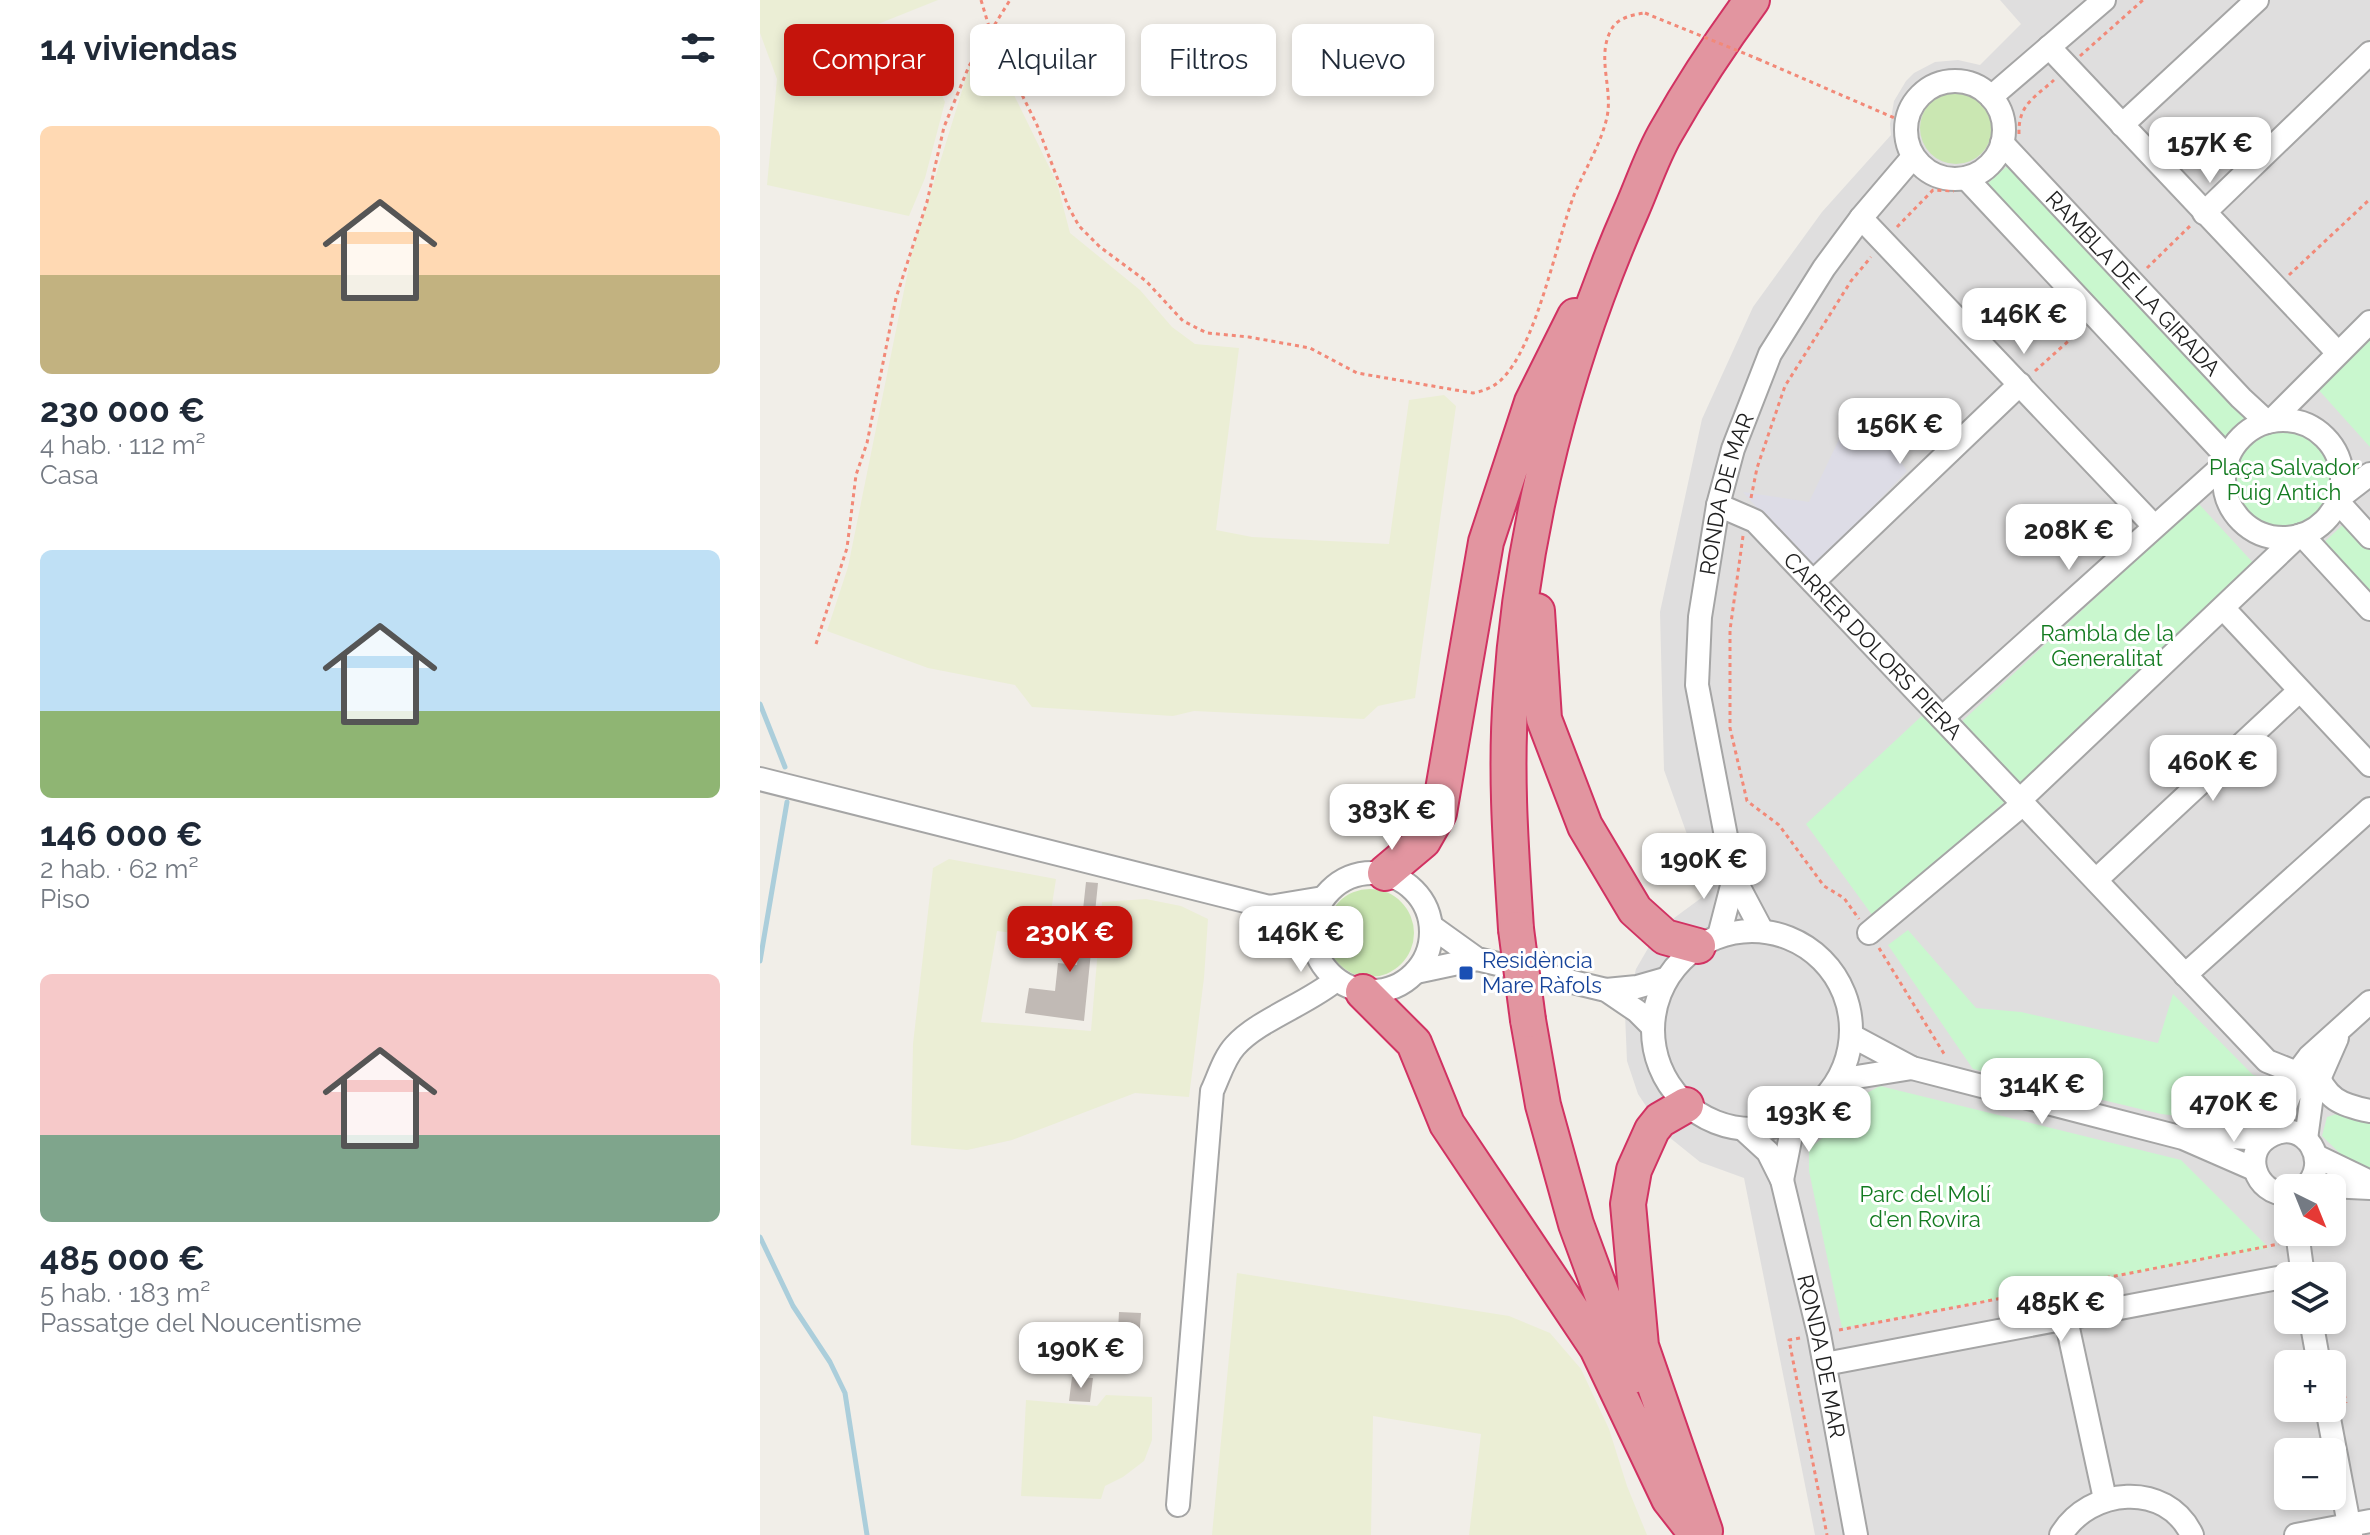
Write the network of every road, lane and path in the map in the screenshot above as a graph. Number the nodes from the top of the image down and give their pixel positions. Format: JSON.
{"nodes":[{"id":1,"x":981,"y":0,"type":"edge"},
{"id":2,"x":1010,"y":0,"type":"edge"},
{"id":3,"x":1752,"y":0,"type":"edge"},
{"id":4,"x":2104,"y":0,"type":"edge"},
{"id":5,"x":2143,"y":0,"type":"edge"},
{"id":6,"x":2257,"y":0,"type":"edge"},
{"id":7,"x":988,"y":24,"type":"edge"},
{"id":8,"x":994,"y":24,"type":"edge"},
{"id":9,"x":2049,"y":47,"type":"junction"},
{"id":10,"x":2370,"y":53,"type":"edge"},
{"id":11,"x":970,"y":64,"type":"edge"},
{"id":12,"x":2068,"y":67,"type":"junction"},
{"id":13,"x":1023,"y":96,"type":"edge"},
{"id":14,"x":1991,"y":97,"type":"junction"},
{"id":15,"x":1906,"y":123,"type":"junction"},
{"id":16,"x":2122,"y":125,"type":"junction"},
{"id":17,"x":2011,"y":142,"type":"junction"},
{"id":18,"x":1913,"y":157,"type":"junction"},
{"id":19,"x":1964,"y":185,"type":"junction"},
{"id":20,"x":2370,"y":199,"type":"edge"},
{"id":21,"x":2204,"y":213,"type":"junction"},
{"id":22,"x":1861,"y":218,"type":"junction"},
{"id":23,"x":1884,"y":242,"type":"junction"},
{"id":24,"x":1607,"y":265,"type":"junction"},
{"id":25,"x":2133,"y":281,"type":"junction"},
{"id":26,"x":2275,"y":288,"type":"junction"},
{"id":27,"x":2096,"y":316,"type":"junction"},
{"id":28,"x":2370,"y":322,"type":"edge"},
{"id":29,"x":2338,"y":353,"type":"junction"},
{"id":30,"x":2020,"y":384,"type":"junction"},
{"id":31,"x":2269,"y":422,"type":"junction"},
{"id":32,"x":2227,"y":461,"type":"junction"},
{"id":33,"x":2370,"y":474,"type":"edge"},
{"id":34,"x":2338,"y":500,"type":"junction"},
{"id":35,"x":1718,"y":505,"type":"junction"},
{"id":36,"x":1747,"y":518,"type":"junction"},
{"id":37,"x":2154,"y":526,"type":"junction"},
{"id":38,"x":2300,"y":536,"type":"junction"},
{"id":39,"x":2370,"y":537,"type":"edge"},
{"id":40,"x":1813,"y":582,"type":"junction"},
{"id":41,"x":2224,"y":609,"type":"junction"},
{"id":42,"x":2370,"y":609,"type":"edge"},
{"id":43,"x":816,"y":644,"type":"dead end"},
{"id":44,"x":2299,"y":691,"type":"junction"},
{"id":45,"x":1942,"y":718,"type":"junction"},
{"id":46,"x":2366,"y":753,"type":"edge"},
{"id":47,"x":760,"y":779,"type":"edge"},
{"id":48,"x":2021,"y":802,"type":"junction"},
{"id":49,"x":2370,"y":809,"type":"edge"},
{"id":50,"x":1385,"y":873,"type":"junction"},
{"id":51,"x":1734,"y":878,"type":"junction"},
{"id":52,"x":2096,"y":880,"type":"junction"},
{"id":53,"x":1323,"y":898,"type":"junction"},
{"id":54,"x":1269,"y":907,"type":"junction"},
{"id":55,"x":1431,"y":926,"type":"junction"},
{"id":56,"x":1760,"y":927,"type":"junction"},
{"id":57,"x":1869,"y":933,"type":"junction"},
{"id":58,"x":1313,"y":941,"type":"junction"},
{"id":59,"x":1709,"y":941,"type":"junction"},
{"id":60,"x":1477,"y":959,"type":"junction"},
{"id":61,"x":1416,"y":972,"type":"junction"},
{"id":62,"x":2185,"y":975,"type":"junction"},
{"id":63,"x":1665,"y":979,"type":"junction"},
{"id":64,"x":1350,"y":986,"type":"junction"},
{"id":65,"x":1606,"y":990,"type":"junction"},
{"id":66,"x":2370,"y":1002,"type":"edge"},
{"id":67,"x":1653,"y":1027,"type":"junction"},
{"id":68,"x":2340,"y":1031,"type":"junction"},
{"id":69,"x":1854,"y":1037,"type":"junction"},
{"id":70,"x":1912,"y":1068,"type":"junction"},
{"id":71,"x":1838,"y":1080,"type":"junction"},
{"id":72,"x":1961,"y":1081,"type":"junction"},
{"id":73,"x":2309,"y":1083,"type":"junction"},
{"id":74,"x":1686,"y":1105,"type":"junction"},
{"id":75,"x":2344,"y":1105,"type":"junction"},
{"id":76,"x":2370,"y":1111,"type":"edge"},
{"id":77,"x":1794,"y":1120,"type":"junction"},
{"id":78,"x":1743,"y":1129,"type":"junction"},
{"id":79,"x":2272,"y":1135,"type":"junction"},
{"id":80,"x":2183,"y":1138,"type":"junction"},
{"id":81,"x":2311,"y":1146,"type":"junction"},
{"id":82,"x":2254,"y":1169,"type":"junction"},
{"id":83,"x":2314,"y":1174,"type":"edge"},
{"id":84,"x":1782,"y":1180,"type":"junction"},
{"id":85,"x":2370,"y":1185,"type":"edge"},
{"id":86,"x":2346,"y":1186,"type":"edge"},
{"id":87,"x":2274,"y":1191,"type":"edge"},
{"id":88,"x":2274,"y":1241,"type":"edge"},
{"id":89,"x":2274,"y":1279,"type":"edge"},
{"id":90,"x":2066,"y":1319,"type":"junction"},
{"id":91,"x":1846,"y":1329,"type":"dead end"},
{"id":92,"x":1789,"y":1340,"type":"dead end"},
{"id":93,"x":1825,"y":1364,"type":"junction"},
{"id":94,"x":2331,"y":1422,"type":"edge"},
{"id":95,"x":2105,"y":1499,"type":"junction"},
{"id":96,"x":1178,"y":1505,"type":"dead end"},
{"id":97,"x":2357,"y":1527,"type":"edge"},
{"id":98,"x":1697,"y":1535,"type":"edge"},
{"id":99,"x":1705,"y":1535,"type":"edge"},
{"id":100,"x":1827,"y":1535,"type":"edge"},
{"id":101,"x":1856,"y":1535,"type":"edge"},
{"id":102,"x":2061,"y":1535,"type":"edge"},
{"id":103,"x":2192,"y":1535,"type":"edge"},
{"id":104,"x":2296,"y":1535,"type":"edge"}],
"edges":[{"from":1,"to":7,"type":"path"},
{"from":2,"to":8,"type":"path"},
{"from":3,"to":24,"type":"highway"},
{"from":4,"to":9,"type":"street"},
{"from":5,"to":12,"type":"path"},
{"from":6,"to":16,"type":"street"},
{"from":9,"to":12,"type":"street"},
{"from":9,"to":14,"type":"street"},
{"from":10,"to":21,"type":"street"},
{"from":11,"to":43,"type":"path"},
{"from":12,"to":16,"type":"street"},
{"from":12,"to":17,"type":"path"},
{"from":13,"to":15,"type":"path","bridge":true},
{"from":14,"to":15,"type":"street"},
{"from":14,"to":17,"type":"street"},
{"from":15,"to":18,"type":"street"},
{"from":16,"to":21,"type":"street"},
{"from":17,"to":19,"type":"street"},
{"from":17,"to":25,"type":"street","name":"RAMBLA DE LA GIRADA"},
{"from":18,"to":19,"type":"street"},
{"from":18,"to":22,"type":"street","name":"RONDA DE MAR"},
{"from":19,"to":23,"type":"path"},
{"from":19,"to":27,"type":"street"},
{"from":20,"to":26,"type":"path"},
{"from":21,"to":25,"type":"path"},
{"from":21,"to":26,"type":"street"},
{"from":22,"to":23,"type":"street"},
{"from":22,"to":35,"type":"street","name":"RONDA DE MAR"},
{"from":23,"to":30,"type":"street"},
{"from":23,"to":36,"type":"path"},
{"from":24,"to":50,"type":"highway"},
{"from":24,"to":59,"type":"highway"},
{"from":24,"to":98,"type":"highway","bridge":true},
{"from":25,"to":31,"type":"street","name":"RAMBLA DE LA GIRADA"},
{"from":26,"to":29,"type":"street"},
{"from":27,"to":30,"type":"path"},
{"from":27,"to":32,"type":"street"},
{"from":28,"to":29,"type":"street"},
{"from":29,"to":31,"type":"street"},
{"from":30,"to":37,"type":"street"},
{"from":30,"to":40,"type":"street"},
{"from":31,"to":32,"type":"street"},
{"from":31,"to":34,"type":"street"},
{"from":32,"to":37,"type":"street"},
{"from":32,"to":38,"type":"street"},
{"from":33,"to":34,"type":"street"},
{"from":34,"to":38,"type":"street"},
{"from":34,"to":39,"type":"street"},
{"from":35,"to":36,"type":"street","name":"CARRER DOLORS PIERA"},
{"from":35,"to":51,"type":"street","name":"RONDA DE MAR"},
{"from":36,"to":40,"type":"street","name":"CARRER DOLORS PIERA"},
{"from":36,"to":57,"type":"path"},
{"from":37,"to":45,"type":"street"},
{"from":38,"to":41,"type":"street"},
{"from":38,"to":42,"type":"street"},
{"from":40,"to":45,"type":"street","name":"CARRER DOLORS PIERA"},
{"from":41,"to":44,"type":"street"},
{"from":41,"to":48,"type":"street"},
{"from":44,"to":46,"type":"street"},
{"from":44,"to":52,"type":"street"},
{"from":45,"to":48,"type":"street","name":"CARRER DOLORS PIERA"},
{"from":47,"to":54,"type":"street"},
{"from":48,"to":52,"type":"street","name":"CARRER DOLORS PIERA"},
{"from":48,"to":57,"type":"street"},
{"from":49,"to":62,"type":"street"},
{"from":50,"to":53,"type":"street"},
{"from":50,"to":55,"type":"street"},
{"from":51,"to":56,"type":"street","name":"RONDA DE MAR"},
{"from":51,"to":59,"type":"street","name":"RONDA DE MAR"},
{"from":52,"to":62,"type":"street","name":"CARRER DOLORS PIERA"},
{"from":53,"to":54,"type":"street"},
{"from":53,"to":58,"type":"street"},
{"from":54,"to":58,"type":"street"},
{"from":55,"to":60,"type":"street"},
{"from":55,"to":61,"type":"street"},
{"from":56,"to":59,"type":"street"},
{"from":56,"to":69,"type":"street"},
{"from":57,"to":72,"type":"path"},
{"from":58,"to":64,"type":"street"},
{"from":59,"to":63,"type":"street"},
{"from":60,"to":61,"type":"street"},
{"from":60,"to":65,"type":"street"},
{"from":61,"to":64,"type":"street"},
{"from":62,"to":73,"type":"street","name":"CARRER DOLORS PIERA"},
{"from":63,"to":65,"type":"street"},
{"from":63,"to":67,"type":"street"},
{"from":64,"to":96,"type":"street"},
{"from":64,"to":98,"type":"highway"},
{"from":65,"to":67,"type":"street"},
{"from":66,"to":68,"type":"street"},
{"from":67,"to":74,"type":"street"},
{"from":68,"to":73,"type":"street"},
{"from":68,"to":73,"type":"street"},
{"from":69,"to":70,"type":"street"},
{"from":69,"to":71,"type":"street"},
{"from":70,"to":71,"type":"street"},
{"from":70,"to":72,"type":"street"},
{"from":71,"to":77,"type":"street"},
{"from":72,"to":80,"type":"street"},
{"from":73,"to":75,"type":"street","name":"CARRER DOLORS PIERA"},
{"from":73,"to":79,"type":"street"},
{"from":73,"to":81,"type":"street"},
{"from":74,"to":78,"type":"street"},
{"from":74,"to":99,"type":"highway"},
{"from":75,"to":76,"type":"street"},
{"from":75,"to":81,"type":"street"},
{"from":77,"to":78,"type":"street"},
{"from":77,"to":84,"type":"street","name":"RONDA DE MAR"},
{"from":78,"to":84,"type":"street","name":"RONDA DE MAR"},
{"from":79,"to":80,"type":"street"},
{"from":79,"to":81,"type":"street"},
{"from":79,"to":82,"type":"street"},
{"from":80,"to":82,"type":"street"},
{"from":81,"to":83,"type":"street"},
{"from":81,"to":85,"type":"street"},
{"from":82,"to":87,"type":"street"},
{"from":84,"to":93,"type":"street","name":"RONDA DE MAR"},
{"from":85,"to":86,"type":"street"},
{"from":88,"to":91,"type":"path"},
{"from":89,"to":90,"type":"street"},
{"from":90,"to":93,"type":"street"},
{"from":90,"to":95,"type":"street"},
{"from":92,"to":100,"type":"path"},
{"from":93,"to":101,"type":"street","name":"RONDA DE MAR"},
{"from":94,"to":97,"type":"street"},
{"from":95,"to":102,"type":"street"},
{"from":95,"to":103,"type":"street"},
{"from":97,"to":104,"type":"street"}]}
